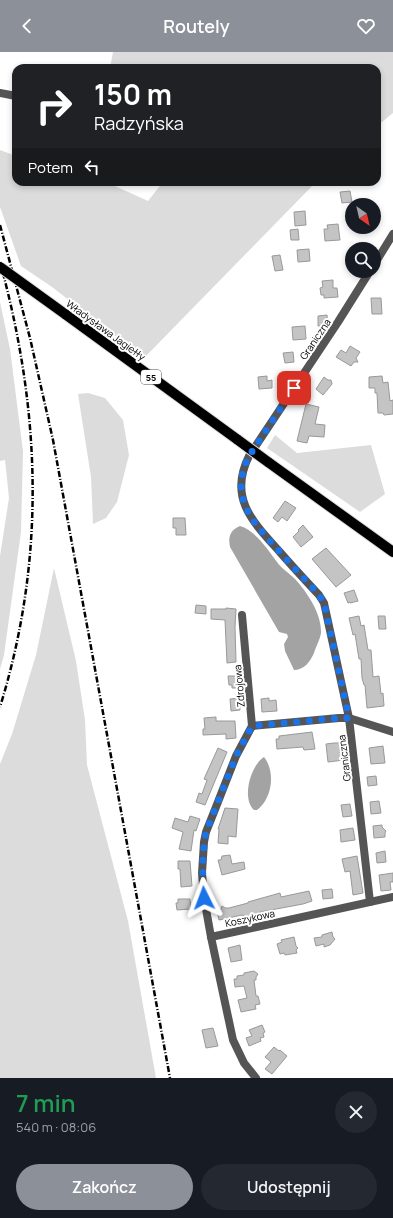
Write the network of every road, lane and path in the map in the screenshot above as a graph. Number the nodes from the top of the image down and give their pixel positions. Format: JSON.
{"nodes":[{"id":1,"x":0,"y":93,"type":"edge"},
{"id":2,"x":12,"y":95,"type":"edge"},
{"id":3,"x":393,"y":234,"type":"edge"},
{"id":4,"x":381,"y":254,"type":"edge"},
{"id":5,"x":0,"y":267,"type":"edge"},
{"id":6,"x":366,"y":278,"type":"edge"},
{"id":7,"x":393,"y":552,"type":"edge"},
{"id":8,"x":242,"y":615,"type":"dead end"},
{"id":9,"x":349,"y":718,"type":"junction"},
{"id":10,"x":252,"y":726,"type":"junction"},
{"id":11,"x":393,"y":732,"type":"edge"},
{"id":12,"x":393,"y":897,"type":"edge"},
{"id":13,"x":370,"y":902,"type":"junction"},
{"id":14,"x":211,"y":937,"type":"junction"},
{"id":15,"x":256,"y":1078,"type":"edge"}],
"edges":[{"from":1,"to":2,"type":"street"},
{"from":3,"to":4,"type":"street"},
{"from":5,"to":7,"type":"main road","name":"Władysława Jagiełły","number":"55","bridge":true},
{"from":6,"to":9,"type":"street","name":"Graniczna"},
{"from":8,"to":10,"type":"street","name":"Zdrojowa"},
{"from":9,"to":10,"type":"street"},
{"from":9,"to":11,"type":"street"},
{"from":9,"to":13,"type":"street","name":"Graniczna"},
{"from":10,"to":14,"type":"street"},
{"from":12,"to":13,"type":"street","name":"Koszykowa"},
{"from":13,"to":14,"type":"street","name":"Koszykowa"},
{"from":14,"to":15,"type":"street"}]}
